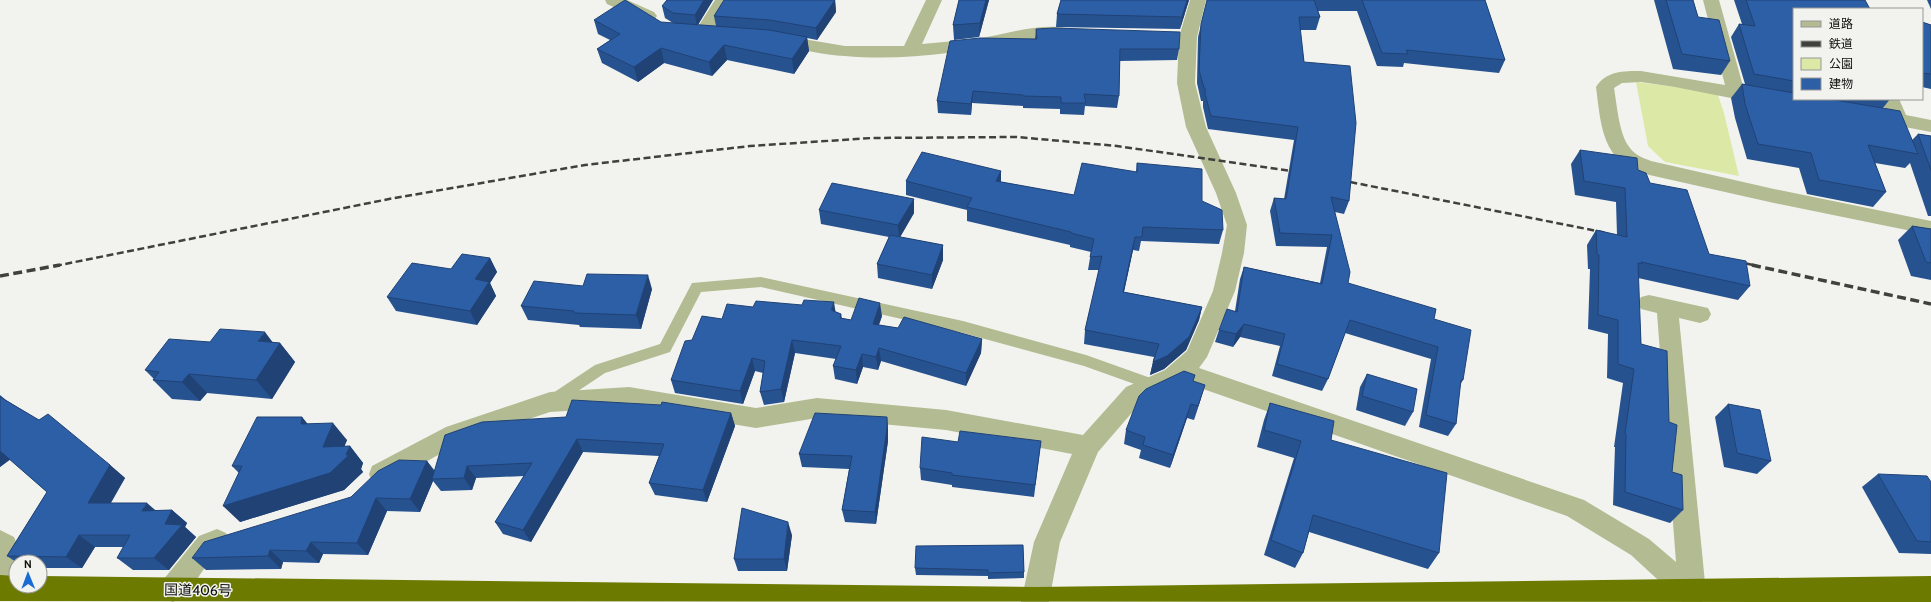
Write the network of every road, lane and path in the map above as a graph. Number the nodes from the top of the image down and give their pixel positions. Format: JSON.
{"nodes":[{"id":1,"x":613,"y":0,"type":"edge"},
{"id":2,"x":723,"y":0,"type":"edge"},
{"id":3,"x":934,"y":0,"type":"edge"},
{"id":4,"x":1198,"y":0,"type":"edge"},
{"id":5,"x":1711,"y":0,"type":"edge"},
{"id":6,"x":664,"y":27,"type":"edge"},
{"id":7,"x":684,"y":32,"type":"edge"},
{"id":8,"x":1078,"y":33,"type":"edge"},
{"id":9,"x":764,"y":38,"type":"edge"},
{"id":10,"x":910,"y":51,"type":"junction"},
{"id":11,"x":1890,"y":100,"type":"edge"},
{"id":12,"x":1860,"y":113,"type":"edge"},
{"id":13,"x":1899,"y":120,"type":"junction"},
{"id":14,"x":1931,"y":126,"type":"edge"},
{"id":15,"x":1931,"y":228,"type":"edge"},
{"id":16,"x":1700,"y":314,"type":"dead end"},
{"id":17,"x":1180,"y":371,"type":"junction"},
{"id":18,"x":1154,"y":385,"type":"junction"},
{"id":19,"x":550,"y":402,"type":"junction"},
{"id":20,"x":1088,"y":446,"type":"junction"},
{"id":21,"x":364,"y":490,"type":"edge"},
{"id":22,"x":237,"y":535,"type":"edge"},
{"id":23,"x":0,"y":542,"type":"edge"},
{"id":24,"x":0,"y":576,"type":"edge"},
{"id":25,"x":0,"y":588,"type":"edge"},
{"id":26,"x":1931,"y":589,"type":"edge"},
{"id":27,"x":173,"y":590,"type":"junction"},
{"id":28,"x":1675,"y":596,"type":"edge"},
{"id":29,"x":401,"y":597,"type":"edge"},
{"id":30,"x":1035,"y":601,"type":"edge"}],
"edges":[{"from":1,"to":6,"type":"street"},
{"from":2,"to":7,"type":"street"},
{"from":3,"to":10,"type":"street"},
{"from":4,"to":17,"type":"street"},
{"from":5,"to":15,"type":"street"},
{"from":8,"to":10,"type":"street"},
{"from":9,"to":10,"type":"street"},
{"from":11,"to":13,"type":"street"},
{"from":12,"to":13,"type":"street"},
{"from":13,"to":14,"type":"street"},
{"from":16,"to":28,"type":"street"},
{"from":17,"to":18,"type":"street"},
{"from":17,"to":28,"type":"street"},
{"from":18,"to":19,"type":"lane"},
{"from":18,"to":20,"type":"street"},
{"from":19,"to":20,"type":"street"},
{"from":19,"to":21,"type":"street"},
{"from":20,"to":30,"type":"street"},
{"from":22,"to":27,"type":"street"},
{"from":23,"to":24,"type":"street"},
{"from":25,"to":27,"type":"highway","name":"国道406号"},
{"from":26,"to":28,"type":"highway","name":"国道406号"},
{"from":27,"to":29,"type":"highway","name":"国道406号"},
{"from":28,"to":30,"type":"highway","name":"国道406号"},
{"from":29,"to":30,"type":"highway","name":"国道406号"}]}
